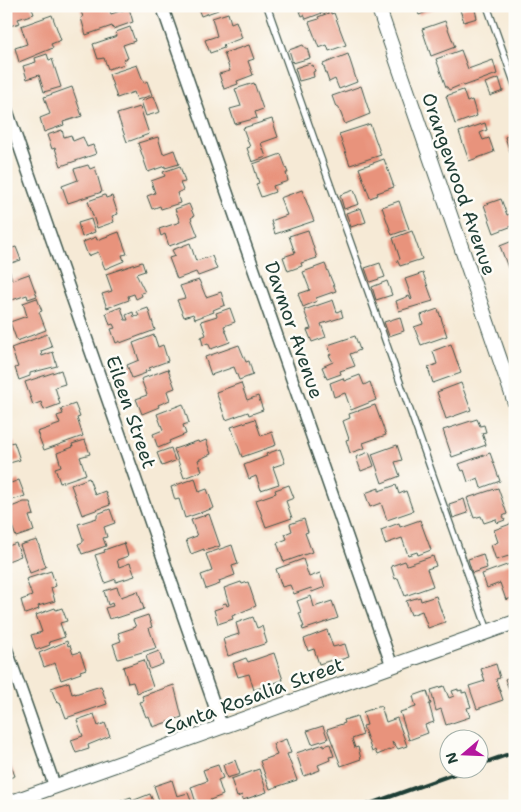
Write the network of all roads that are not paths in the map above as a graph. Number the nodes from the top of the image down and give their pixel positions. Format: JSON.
{"nodes":[{"id":1,"x":162,"y":6,"type":"edge"},
{"id":2,"x":267,"y":6,"type":"edge"},
{"id":3,"x":378,"y":6,"type":"edge"},
{"id":4,"x":487,"y":6,"type":"edge"},
{"id":5,"x":515,"y":85,"type":"edge"},
{"id":6,"x":6,"y":108,"type":"edge"},
{"id":7,"x":515,"y":403,"type":"edge"},
{"id":8,"x":515,"y":622,"type":"edge"},
{"id":9,"x":488,"y":632,"type":"junction"},
{"id":10,"x":6,"y":648,"type":"edge"},
{"id":11,"x":392,"y":666,"type":"junction"},
{"id":12,"x":222,"y":727,"type":"junction"},
{"id":13,"x":55,"y":787,"type":"junction"},
{"id":14,"x":6,"y":804,"type":"edge"}],
"edges":[{"from":1,"to":11,"type":"street","name":"Davmor Avenue"},
{"from":2,"to":9,"type":"lane"},
{"from":3,"to":7,"type":"street","name":"Orangewood Avenue"},
{"from":4,"to":5,"type":"lane"},
{"from":6,"to":12,"type":"street","name":"Eileen Street"},
{"from":8,"to":9,"type":"street","name":"Santa Rosalia Street"},
{"from":9,"to":11,"type":"street","name":"Santa Rosalia Street"},
{"from":10,"to":13,"type":"street"},
{"from":11,"to":12,"type":"street","name":"Santa Rosalia Street"},
{"from":12,"to":13,"type":"street","name":"Santa Rosalia Street"},
{"from":13,"to":14,"type":"street","name":"Santa Rosalia Street"}]}
